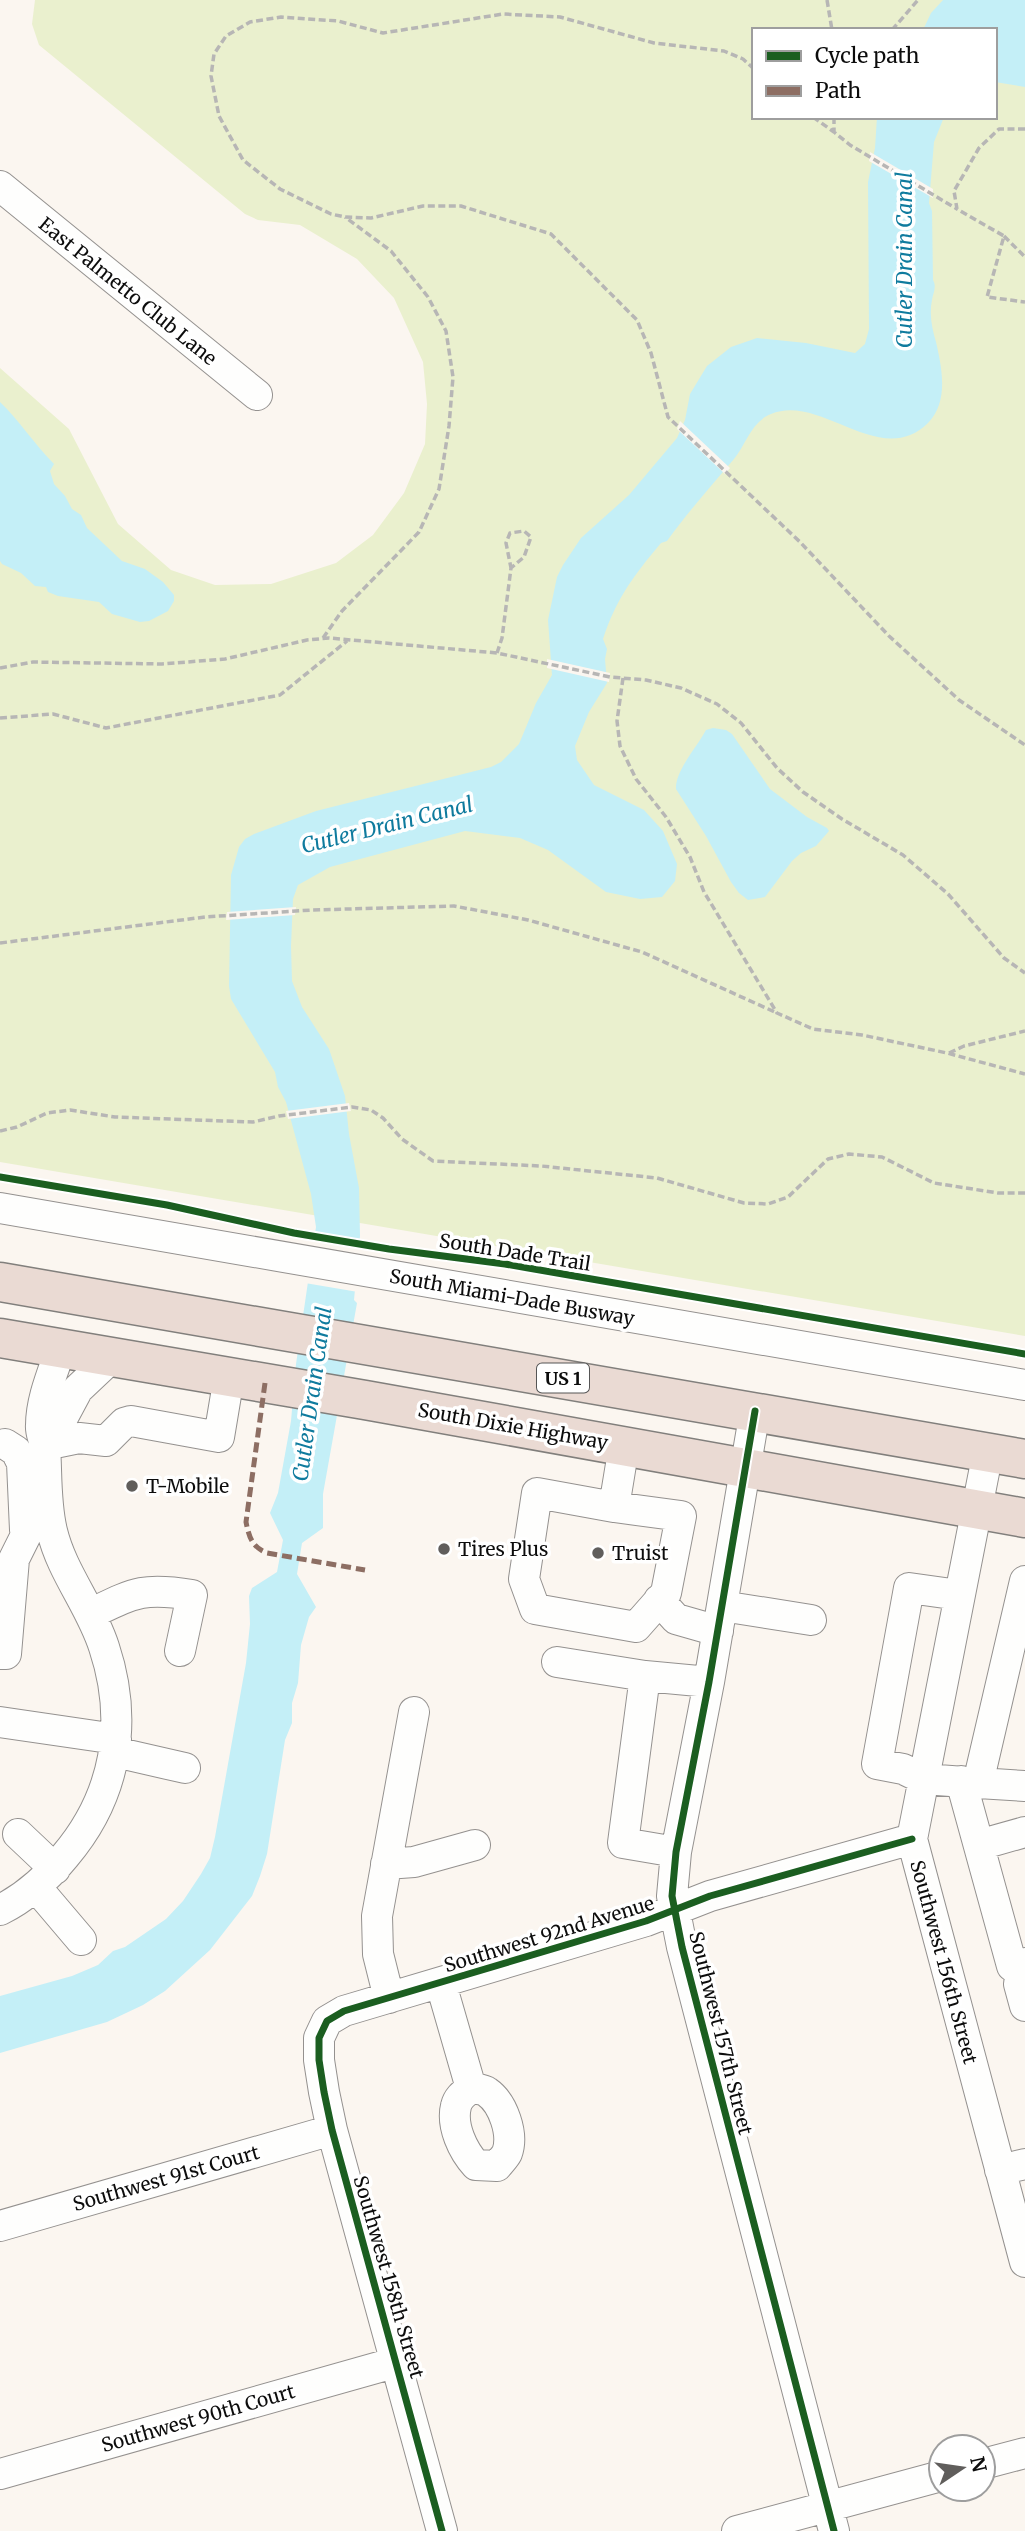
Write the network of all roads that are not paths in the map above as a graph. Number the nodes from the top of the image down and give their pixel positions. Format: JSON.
{"nodes":[{"id":1,"x":0,"y":186,"type":"edge"},
{"id":2,"x":257,"y":395,"type":"dead end"},
{"id":3,"x":0,"y":1208,"type":"edge"},
{"id":4,"x":0,"y":1282,"type":"edge"},
{"id":5,"x":140,"y":1307,"type":"junction"},
{"id":6,"x":0,"y":1338,"type":"edge"},
{"id":7,"x":61,"y":1348,"type":"junction"},
{"id":8,"x":113,"y":1356,"type":"junction"},
{"id":9,"x":229,"y":1377,"type":"junction"},
{"id":10,"x":1025,"y":1385,"type":"edge"},
{"id":11,"x":755,"y":1411,"type":"junction"},
{"id":12,"x":5,"y":1444,"type":"dead end"},
{"id":13,"x":45,"y":1445,"type":"junction"},
{"id":14,"x":624,"y":1446,"type":"junction"},
{"id":15,"x":988,"y":1452,"type":"junction"},
{"id":16,"x":1025,"y":1459,"type":"edge"},
{"id":17,"x":745,"y":1468,"type":"junction"},
{"id":18,"x":47,"y":1493,"type":"junction"},
{"id":19,"x":614,"y":1507,"type":"junction"},
{"id":20,"x":976,"y":1508,"type":"junction"},
{"id":21,"x":1025,"y":1518,"type":"edge"},
{"id":22,"x":26,"y":1535,"type":"junction"},
{"id":23,"x":1025,"y":1581,"type":"edge"},
{"id":24,"x":959,"y":1595,"type":"junction"},
{"id":25,"x":659,"y":1600,"type":"junction"},
{"id":26,"x":90,"y":1614,"type":"junction"},
{"id":27,"x":720,"y":1618,"type":"junction"},
{"id":28,"x":811,"y":1620,"type":"dead end"},
{"id":29,"x":180,"y":1651,"type":"dead end"},
{"id":30,"x":0,"y":1654,"type":"edge"},
{"id":31,"x":557,"y":1662,"type":"dead end"},
{"id":32,"x":645,"y":1676,"type":"junction"},
{"id":33,"x":709,"y":1682,"type":"junction"},
{"id":34,"x":414,"y":1712,"type":"dead end"},
{"id":35,"x":0,"y":1722,"type":"edge"},
{"id":36,"x":115,"y":1746,"type":"junction"},
{"id":37,"x":185,"y":1768,"type":"dead end"},
{"id":38,"x":924,"y":1779,"type":"junction"},
{"id":39,"x":969,"y":1782,"type":"junction"},
{"id":40,"x":1025,"y":1786,"type":"edge"},
{"id":41,"x":1025,"y":1832,"type":"edge"},
{"id":42,"x":18,"y":1834,"type":"dead end"},
{"id":43,"x":912,"y":1839,"type":"junction"},
{"id":44,"x":475,"y":1845,"type":"dead end"},
{"id":45,"x":979,"y":1845,"type":"junction"},
{"id":46,"x":676,"y":1852,"type":"junction"},
{"id":47,"x":386,"y":1864,"type":"junction"},
{"id":48,"x":45,"y":1878,"type":"junction"},
{"id":49,"x":0,"y":1910,"type":"edge"},
{"id":50,"x":674,"y":1911,"type":"junction"},
{"id":51,"x":80,"y":1940,"type":"dead end"},
{"id":52,"x":441,"y":1984,"type":"junction"},
{"id":53,"x":1023,"y":1984,"type":"edge"},
{"id":54,"x":389,"y":1998,"type":"junction"},
{"id":55,"x":322,"y":2029,"type":"joint"},
{"id":56,"x":471,"y":2088,"type":"dead end"},
{"id":57,"x":332,"y":2130,"type":"junction"},
{"id":58,"x":1013,"y":2167,"type":"edge"},
{"id":59,"x":0,"y":2227,"type":"edge"},
{"id":60,"x":1025,"y":2262,"type":"edge"},
{"id":61,"x":397,"y":2362,"type":"junction"},
{"id":62,"x":1025,"y":2453,"type":"edge"},
{"id":63,"x":997,"y":2460,"type":"edge"},
{"id":64,"x":0,"y":2474,"type":"edge"},
{"id":65,"x":927,"y":2481,"type":"edge"},
{"id":66,"x":831,"y":2519,"type":"edge"},
{"id":67,"x":442,"y":2531,"type":"edge"},
{"id":68,"x":737,"y":2531,"type":"edge"}],
"edges":[{"from":1,"to":2,"type":"street","name":"East Palmetto Club Lane"},
{"from":3,"to":10,"type":"street","name":"South Miami-Dade Busway"},
{"from":4,"to":5,"type":"highway","number":"US 1"},
{"from":5,"to":7,"type":"highway"},
{"from":5,"to":11,"type":"highway","number":"US 1"},
{"from":6,"to":7,"type":"highway","name":"South Dixie Highway"},
{"from":7,"to":8,"type":"highway","name":"South Dixie Highway"},
{"from":7,"to":13,"type":"street"},
{"from":8,"to":9,"type":"highway","name":"South Dixie Highway"},
{"from":8,"to":13,"type":"street"},
{"from":9,"to":13,"type":"street"},
{"from":9,"to":14,"type":"highway","name":"South Dixie Highway"},
{"from":11,"to":15,"type":"highway","number":"US 1"},
{"from":11,"to":17,"type":"street","name":"Southwest 157th Street"},
{"from":12,"to":22,"type":"street"},
{"from":13,"to":18,"type":"street"},
{"from":14,"to":17,"type":"highway","name":"South Dixie Highway"},
{"from":14,"to":19,"type":"street"},
{"from":15,"to":16,"type":"highway","number":"US 1"},
{"from":15,"to":20,"type":"street","name":"Southwest 156th Street"},
{"from":17,"to":20,"type":"highway","name":"South Dixie Highway"},
{"from":17,"to":27,"type":"street","name":"Southwest 157th Street"},
{"from":18,"to":22,"type":"street"},
{"from":18,"to":26,"type":"street"},
{"from":19,"to":25,"type":"street"},
{"from":19,"to":25,"type":"street"},
{"from":20,"to":21,"type":"highway","name":"South Dixie Highway"},
{"from":20,"to":24,"type":"street","name":"Southwest 156th Street"},
{"from":22,"to":30,"type":"street"},
{"from":23,"to":39,"type":"street"},
{"from":24,"to":38,"type":"street","name":"Southwest 156th Street"},
{"from":24,"to":38,"type":"street"},
{"from":25,"to":27,"type":"street"},
{"from":26,"to":29,"type":"street"},
{"from":26,"to":36,"type":"street"},
{"from":27,"to":28,"type":"street"},
{"from":27,"to":33,"type":"street","name":"Southwest 157th Street"},
{"from":31,"to":32,"type":"street"},
{"from":32,"to":33,"type":"street"},
{"from":32,"to":46,"type":"street"},
{"from":33,"to":46,"type":"street","name":"Southwest 157th Street"},
{"from":34,"to":47,"type":"street"},
{"from":35,"to":36,"type":"street"},
{"from":36,"to":37,"type":"street"},
{"from":36,"to":48,"type":"street"},
{"from":38,"to":39,"type":"street"},
{"from":38,"to":43,"type":"street","name":"Southwest 156th Street"},
{"from":39,"to":40,"type":"street"},
{"from":39,"to":45,"type":"street"},
{"from":41,"to":45,"type":"street"},
{"from":42,"to":48,"type":"street"},
{"from":43,"to":50,"type":"street","name":"Southwest 92nd Avenue"},
{"from":43,"to":58,"type":"street","name":"Southwest 156th Street"},
{"from":44,"to":47,"type":"street"},
{"from":45,"to":53,"type":"street"},
{"from":46,"to":50,"type":"street","name":"Southwest 157th Street"},
{"from":47,"to":54,"type":"street"},
{"from":48,"to":49,"type":"street"},
{"from":48,"to":51,"type":"street"},
{"from":50,"to":52,"type":"street","name":"Southwest 92nd Avenue"},
{"from":50,"to":66,"type":"street","name":"Southwest 157th Street"},
{"from":52,"to":54,"type":"street","name":"Southwest 92nd Avenue"},
{"from":52,"to":56,"type":"street"},
{"from":54,"to":55,"type":"street","name":"Southwest 92nd Avenue"},
{"from":55,"to":57,"type":"street","name":"Southwest 158th Street"},
{"from":57,"to":59,"type":"street","name":"Southwest 91st Court"},
{"from":57,"to":61,"type":"street","name":"Southwest 158th Street"},
{"from":58,"to":60,"type":"street","name":"Southwest 156th Street"},
{"from":61,"to":64,"type":"street","name":"Southwest 90th Court"},
{"from":61,"to":67,"type":"street","name":"Southwest 158th Street"},
{"from":62,"to":63,"type":"street"},
{"from":65,"to":66,"type":"street"},
{"from":66,"to":68,"type":"street"}]}
